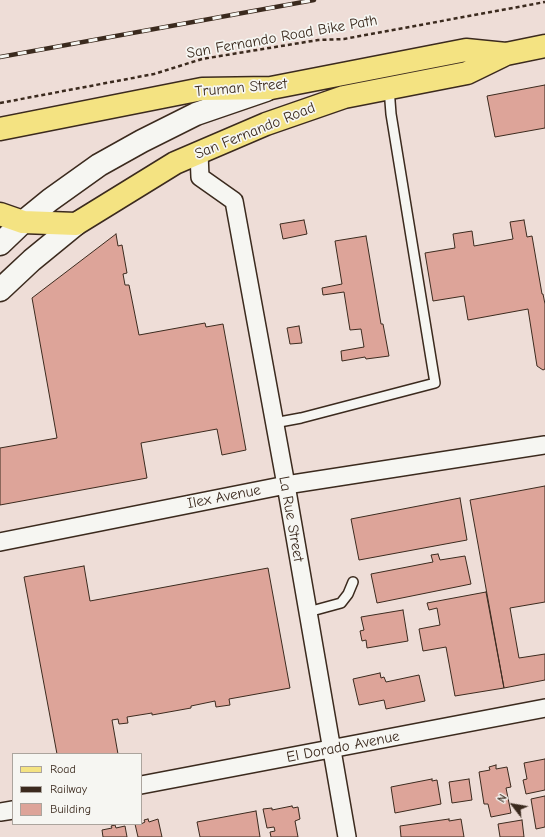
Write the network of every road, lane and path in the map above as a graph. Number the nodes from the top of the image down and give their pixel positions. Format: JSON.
{"nodes":[{"id":1,"x":545,"y":2,"type":"edge"},
{"id":2,"x":545,"y":46,"type":"edge"},
{"id":3,"x":506,"y":54,"type":"junction"},
{"id":4,"x":271,"y":88,"type":"junction"},
{"id":5,"x":389,"y":88,"type":"junction"},
{"id":6,"x":0,"y":103,"type":"edge"},
{"id":7,"x":0,"y":129,"type":"edge"},
{"id":8,"x":199,"y":153,"type":"junction"},
{"id":9,"x":0,"y":214,"type":"edge"},
{"id":10,"x":23,"y":222,"type":"junction"},
{"id":11,"x":76,"y":224,"type":"junction"},
{"id":12,"x":0,"y":244,"type":"edge"},
{"id":13,"x":0,"y":290,"type":"edge"},
{"id":14,"x":274,"y":423,"type":"junction"},
{"id":15,"x":545,"y":445,"type":"edge"},
{"id":16,"x":286,"y":485,"type":"junction"},
{"id":17,"x":0,"y":542,"type":"edge"},
{"id":18,"x":353,"y":582,"type":"dead end"},
{"id":19,"x":308,"y":612,"type":"junction"},
{"id":20,"x":545,"y":708,"type":"edge"},
{"id":21,"x":331,"y":750,"type":"junction"},
{"id":22,"x":142,"y":786,"type":"edge"},
{"id":23,"x":12,"y":810,"type":"edge"},
{"id":24,"x":0,"y":812,"type":"edge"},
{"id":25,"x":347,"y":837,"type":"edge"}],
"edges":[{"from":1,"to":6,"type":"path","name":"San Fernando Road Bike Path"},
{"from":2,"to":3,"type":"main road","name":"San Fernando Road"},
{"from":3,"to":4,"type":"main road","name":"Truman Street"},
{"from":3,"to":5,"type":"main road","name":"San Fernando Road"},
{"from":4,"to":7,"type":"main road","name":"Truman Street"},
{"from":4,"to":10,"type":"main road"},
{"from":5,"to":8,"type":"main road","name":"San Fernando Road"},
{"from":5,"to":14,"type":"lane"},
{"from":8,"to":11,"type":"main road","name":"San Fernando Road"},
{"from":8,"to":14,"type":"street","name":"La Rue Street"},
{"from":9,"to":10,"type":"main road"},
{"from":10,"to":11,"type":"main road"},
{"from":10,"to":12,"type":"main road"},
{"from":11,"to":13,"type":"main road","name":"San Fernando Road"},
{"from":14,"to":16,"type":"street","name":"La Rue Street"},
{"from":15,"to":16,"type":"street","name":"Ilex Avenue"},
{"from":16,"to":17,"type":"street","name":"Ilex Avenue"},
{"from":16,"to":19,"type":"street","name":"La Rue Street"},
{"from":18,"to":19,"type":"lane"},
{"from":19,"to":21,"type":"street","name":"La Rue Street"},
{"from":20,"to":21,"type":"street","name":"El Dorado Avenue"},
{"from":21,"to":22,"type":"street","name":"El Dorado Avenue"},
{"from":21,"to":25,"type":"street","name":"La Rue Street"},
{"from":23,"to":24,"type":"street"}]}
